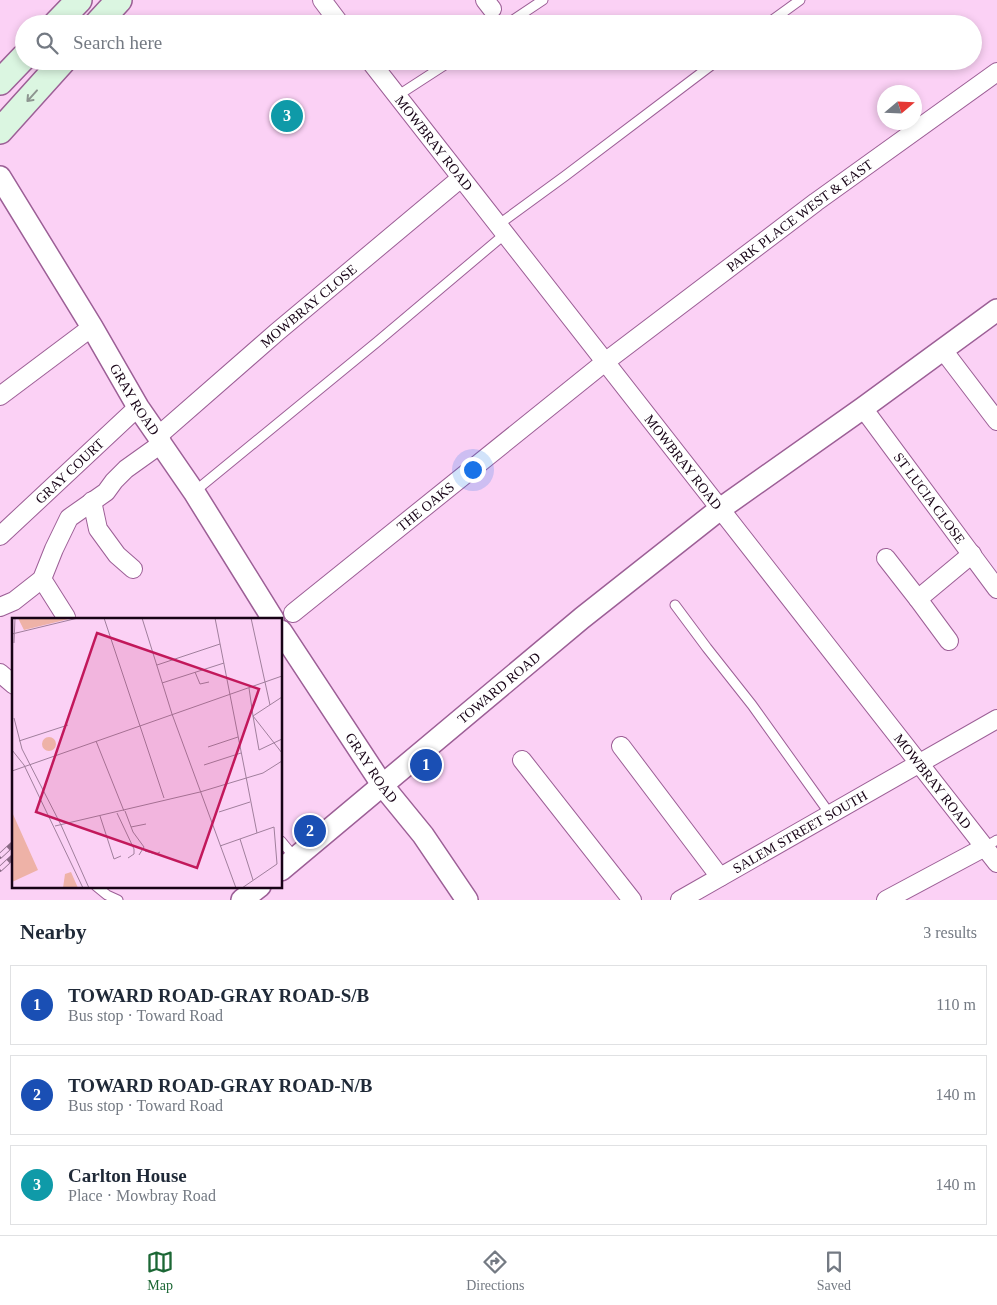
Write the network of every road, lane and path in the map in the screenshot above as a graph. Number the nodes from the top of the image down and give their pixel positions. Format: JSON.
{"nodes":[{"id":1,"x":79,"y":0,"type":"edge"},
{"id":2,"x":119,"y":0,"type":"edge"},
{"id":3,"x":322,"y":0,"type":"edge"},
{"id":4,"x":543,"y":0,"type":"edge"},
{"id":5,"x":800,"y":0,"type":"edge"},
{"id":6,"x":65,"y":15,"type":"edge"},
{"id":7,"x":105,"y":15,"type":"edge"},
{"id":8,"x":333,"y":15,"type":"edge"},
{"id":9,"x":520,"y":15,"type":"edge"},
{"id":10,"x":779,"y":15,"type":"edge"},
{"id":11,"x":15,"y":66,"type":"edge"},
{"id":12,"x":56,"y":70,"type":"edge"},
{"id":13,"x":377,"y":70,"type":"edge"},
{"id":14,"x":436,"y":70,"type":"edge"},
{"id":15,"x":705,"y":70,"type":"edge"},
{"id":16,"x":997,"y":72,"type":"edge"},
{"id":17,"x":0,"y":82,"type":"edge"},
{"id":18,"x":397,"y":96,"type":"junction"},
{"id":19,"x":0,"y":132,"type":"edge"},
{"id":20,"x":0,"y":177,"type":"edge"},
{"id":21,"x":461,"y":178,"type":"junction"},
{"id":22,"x":502,"y":230,"type":"junction"},
{"id":23,"x":997,"y":310,"type":"edge"},
{"id":24,"x":92,"y":327,"type":"junction"},
{"id":25,"x":943,"y":350,"type":"junction"},
{"id":26,"x":605,"y":362,"type":"junction"},
{"id":27,"x":0,"y":396,"type":"edge"},
{"id":28,"x":138,"y":407,"type":"junction"},
{"id":29,"x":863,"y":408,"type":"junction"},
{"id":30,"x":997,"y":421,"type":"edge"},
{"id":31,"x":159,"y":440,"type":"junction"},
{"id":32,"x":194,"y":492,"type":"junction"},
{"id":33,"x":92,"y":501,"type":"junction"},
{"id":34,"x":720,"y":509,"type":"junction"},
{"id":35,"x":0,"y":536,"type":"edge"},
{"id":36,"x":972,"y":554,"type":"junction"},
{"id":37,"x":886,"y":558,"type":"dead end"},
{"id":38,"x":132,"y":569,"type":"dead end"},
{"id":39,"x":42,"y":579,"type":"junction"},
{"id":40,"x":997,"y":589,"type":"edge"},
{"id":41,"x":918,"y":599,"type":"junction"},
{"id":42,"x":675,"y":605,"type":"dead end"},
{"id":43,"x":0,"y":606,"type":"edge"},
{"id":44,"x":283,"y":616,"type":"edge"},
{"id":45,"x":66,"y":617,"type":"dead end"},
{"id":46,"x":282,"y":633,"type":"edge"},
{"id":47,"x":949,"y":641,"type":"dead end"},
{"id":48,"x":0,"y":673,"type":"edge"},
{"id":49,"x":12,"y":683,"type":"edge"},
{"id":50,"x":997,"y":719,"type":"edge"},
{"id":51,"x":621,"y":746,"type":"dead end"},
{"id":52,"x":522,"y":760,"type":"dead end"},
{"id":53,"x":920,"y":764,"type":"junction"},
{"id":54,"x":384,"y":786,"type":"junction"},
{"id":55,"x":830,"y":814,"type":"junction"},
{"id":56,"x":991,"y":843,"type":"edge"},
{"id":57,"x":282,"y":844,"type":"edge"},
{"id":58,"x":997,"y":863,"type":"edge"},
{"id":59,"x":289,"y":865,"type":"edge"},
{"id":60,"x":720,"y":877,"type":"junction"},
{"id":61,"x":98,"y":888,"type":"edge"},
{"id":62,"x":257,"y":888,"type":"edge"},
{"id":63,"x":118,"y":900,"type":"edge"},
{"id":64,"x":242,"y":900,"type":"edge"},
{"id":65,"x":467,"y":900,"type":"edge"},
{"id":66,"x":632,"y":900,"type":"edge"},
{"id":67,"x":680,"y":900,"type":"edge"},
{"id":68,"x":886,"y":900,"type":"edge"}],
"edges":[{"from":1,"to":6,"type":"main road"},
{"from":2,"to":7,"type":"main road"},
{"from":3,"to":8,"type":"street"},
{"from":4,"to":9,"type":"lane"},
{"from":5,"to":10,"type":"lane"},
{"from":11,"to":17,"type":"main road"},
{"from":12,"to":19,"type":"main road","one_way":true},
{"from":13,"to":18,"type":"street","name":"MOWBRAY ROAD"},
{"from":14,"to":18,"type":"lane"},
{"from":15,"to":22,"type":"lane"},
{"from":16,"to":26,"type":"street","name":"PARK PLACE WEST & EAST"},
{"from":18,"to":21,"type":"street","name":"MOWBRAY ROAD"},
{"from":20,"to":24,"type":"street","name":"GRAY ROAD"},
{"from":21,"to":22,"type":"street","name":"MOWBRAY ROAD"},
{"from":21,"to":31,"type":"street","name":"MOWBRAY CLOSE"},
{"from":22,"to":26,"type":"street","name":"MOWBRAY ROAD"},
{"from":22,"to":32,"type":"lane"},
{"from":23,"to":25,"type":"street","name":"TOWARD ROAD"},
{"from":24,"to":27,"type":"street"},
{"from":24,"to":28,"type":"street","name":"GRAY ROAD"},
{"from":25,"to":29,"type":"street","name":"TOWARD ROAD"},
{"from":25,"to":30,"type":"street"},
{"from":26,"to":34,"type":"street","name":"MOWBRAY ROAD"},
{"from":26,"to":44,"type":"street","name":"THE OAKS"},
{"from":28,"to":31,"type":"street","name":"GRAY ROAD"},
{"from":28,"to":35,"type":"street","name":"GRAY COURT"},
{"from":29,"to":34,"type":"street","name":"TOWARD ROAD"},
{"from":29,"to":36,"type":"street","name":"ST LUCIA CLOSE"},
{"from":31,"to":32,"type":"street","name":"GRAY ROAD"},
{"from":31,"to":33,"type":"street","name":"MOWBRAY CLOSE"},
{"from":32,"to":44,"type":"street","name":"GRAY ROAD"},
{"from":33,"to":38,"type":"street"},
{"from":33,"to":39,"type":"street","name":"MOWBRAY CLOSE"},
{"from":34,"to":53,"type":"street","name":"MOWBRAY ROAD"},
{"from":34,"to":54,"type":"street","name":"TOWARD ROAD"},
{"from":36,"to":40,"type":"street","name":"ST LUCIA CLOSE"},
{"from":36,"to":41,"type":"street"},
{"from":37,"to":41,"type":"street"},
{"from":39,"to":43,"type":"street"},
{"from":39,"to":45,"type":"street"},
{"from":41,"to":47,"type":"street"},
{"from":42,"to":55,"type":"lane"},
{"from":46,"to":54,"type":"street","name":"GRAY ROAD"},
{"from":48,"to":49,"type":"street"},
{"from":50,"to":53,"type":"street","name":"SALEM STREET SOUTH"},
{"from":51,"to":60,"type":"street"},
{"from":52,"to":66,"type":"street"},
{"from":53,"to":55,"type":"street","name":"SALEM STREET SOUTH"},
{"from":53,"to":56,"type":"street","name":"MOWBRAY ROAD"},
{"from":54,"to":59,"type":"street","name":"TOWARD ROAD"},
{"from":54,"to":65,"type":"street","name":"GRAY ROAD"},
{"from":55,"to":60,"type":"street","name":"SALEM STREET SOUTH"},
{"from":56,"to":58,"type":"street","name":"MOWBRAY ROAD"},
{"from":56,"to":68,"type":"street"},
{"from":57,"to":59,"type":"lane"},
{"from":60,"to":67,"type":"street","name":"SALEM STREET SOUTH"},
{"from":61,"to":63,"type":"lane"},
{"from":62,"to":64,"type":"street"}]}
